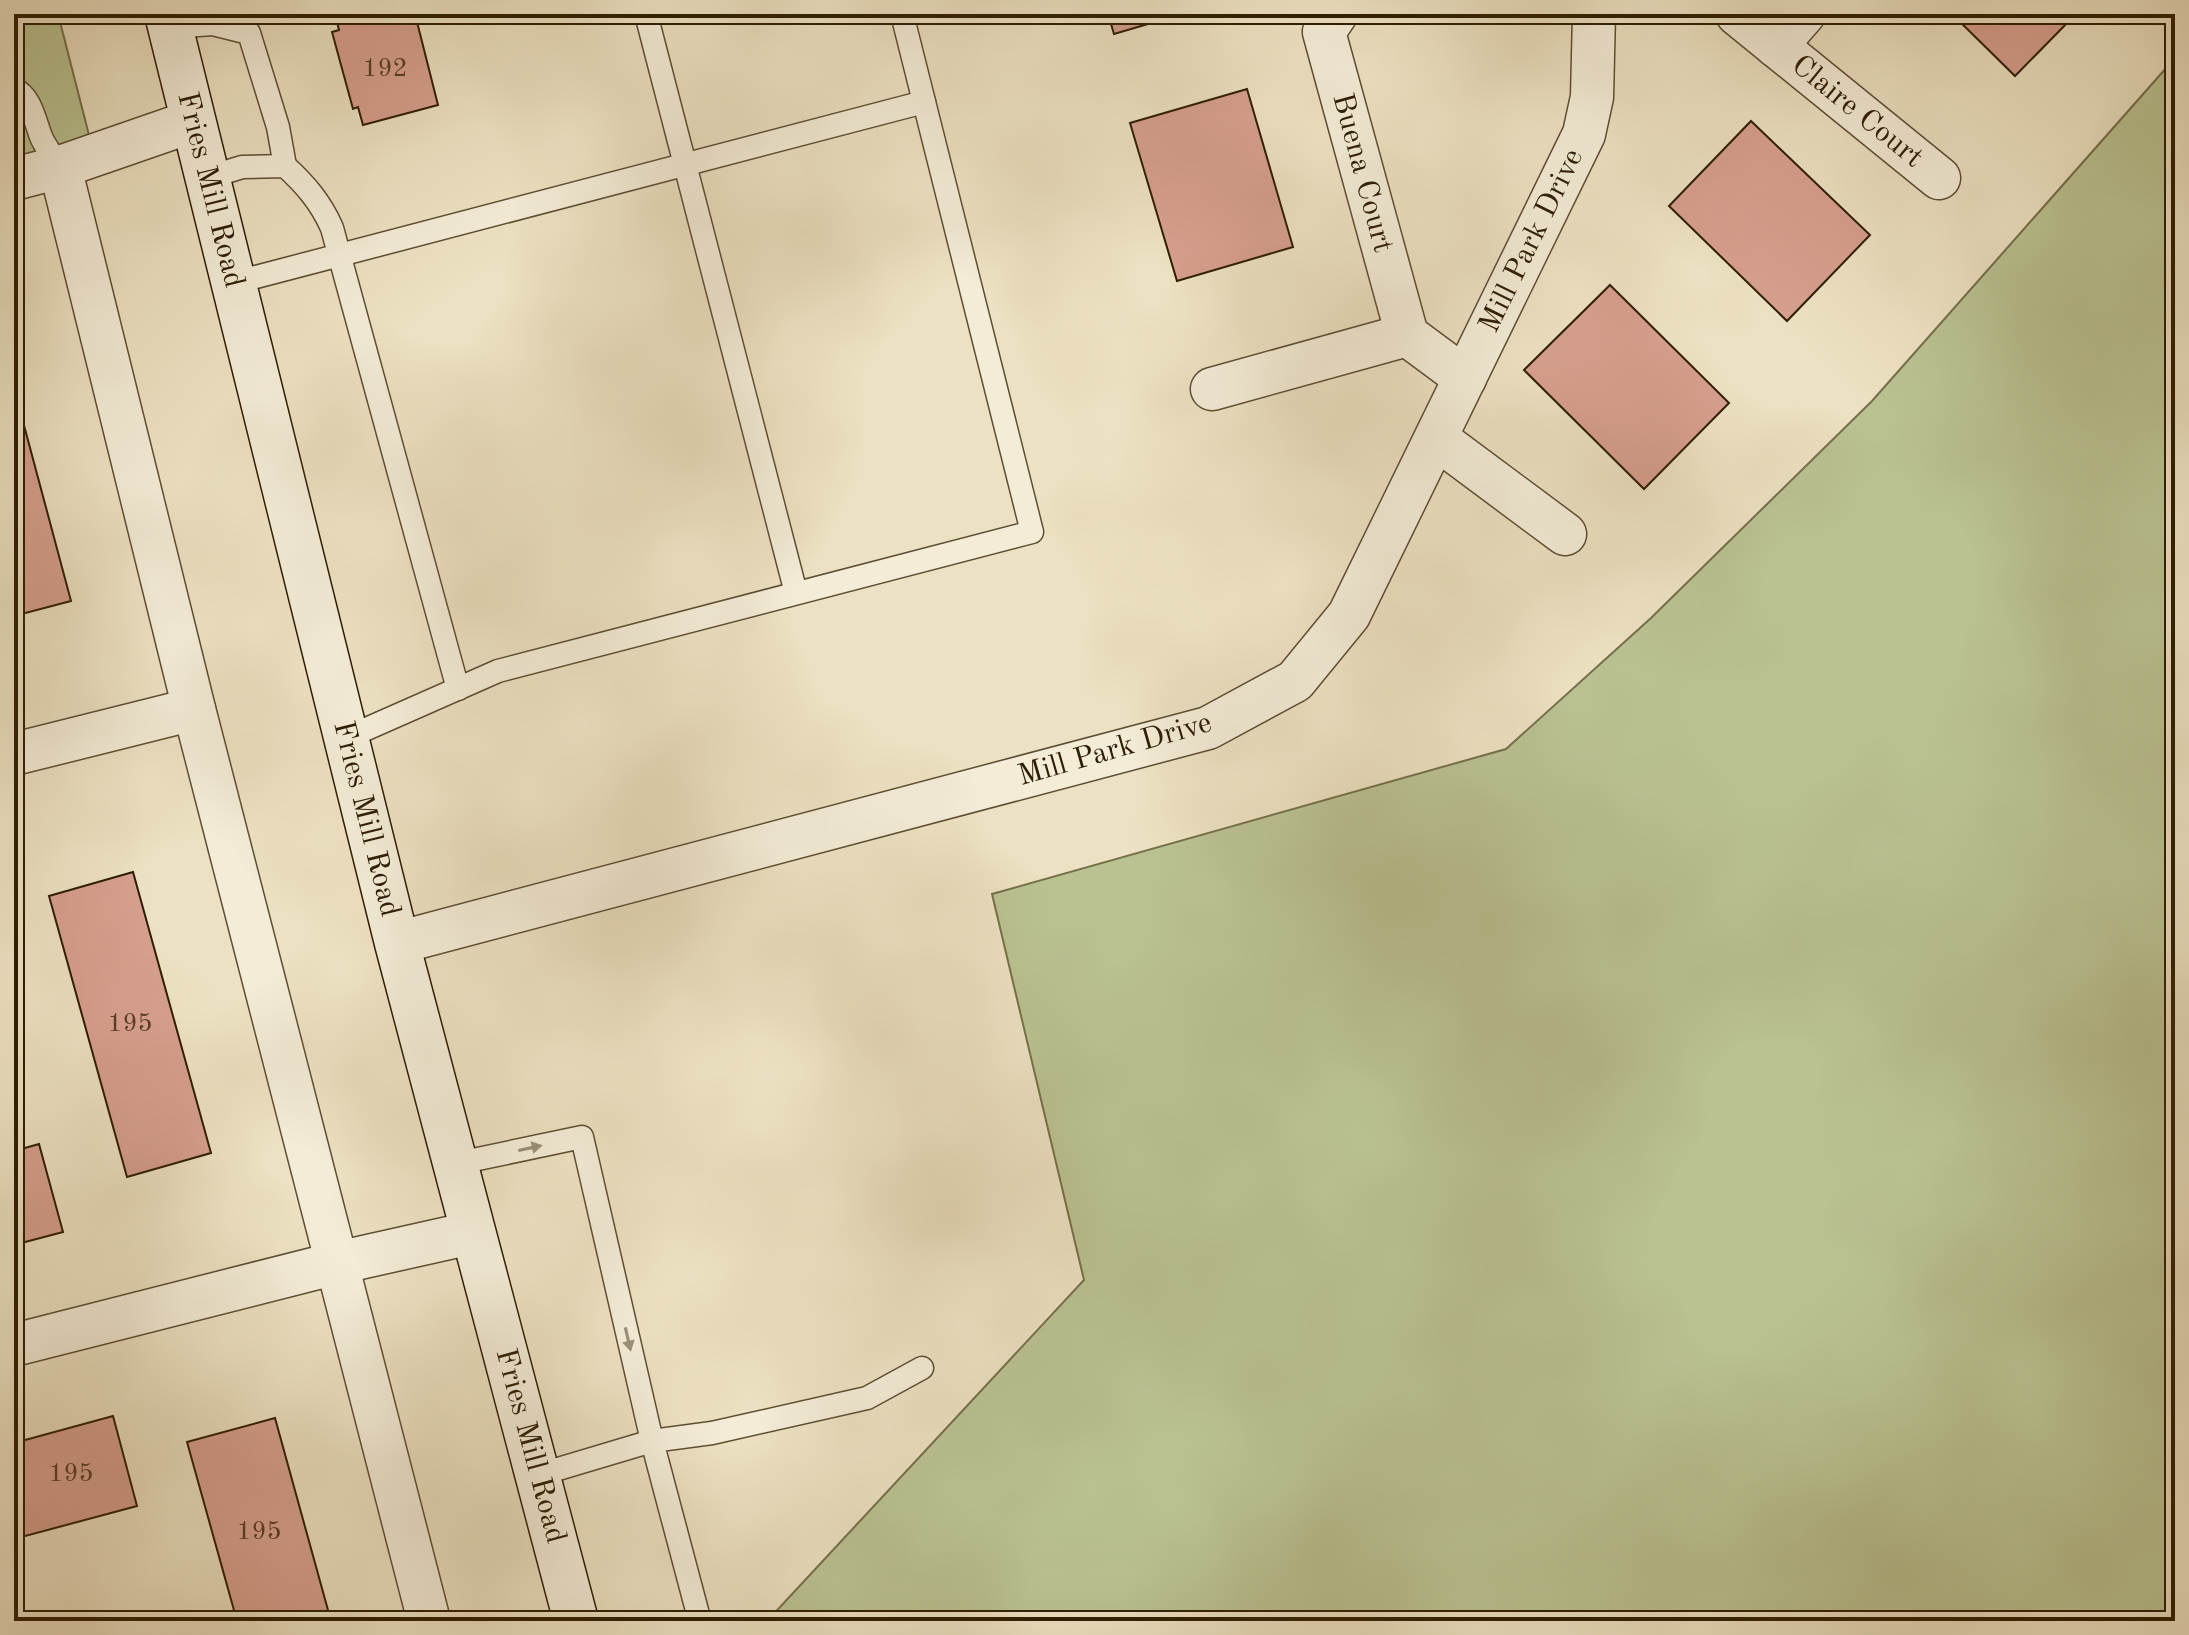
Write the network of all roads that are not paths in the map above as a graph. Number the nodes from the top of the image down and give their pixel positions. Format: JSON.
{"nodes":[{"id":1,"x":646,"y":14,"type":"edge"},
{"id":2,"x":902,"y":14,"type":"edge"},
{"id":3,"x":1336,"y":14,"type":"edge"},
{"id":4,"x":1594,"y":14,"type":"edge"},
{"id":5,"x":1737,"y":14,"type":"edge"},
{"id":6,"x":1804,"y":14,"type":"edge"},
{"id":7,"x":168,"y":21,"type":"edge"},
{"id":8,"x":1776,"y":46,"type":"junction"},
{"id":9,"x":14,"y":89,"type":"edge"},
{"id":10,"x":924,"y":102,"type":"junction"},
{"id":11,"x":193,"y":121,"type":"junction"},
{"id":12,"x":685,"y":164,"type":"junction"},
{"id":13,"x":285,"y":166,"type":"junction"},
{"id":14,"x":60,"y":167,"type":"junction"},
{"id":15,"x":207,"y":178,"type":"junction"},
{"id":16,"x":1939,"y":178,"type":"dead end"},
{"id":17,"x":14,"y":179,"type":"edge"},
{"id":18,"x":340,"y":255,"type":"junction"},
{"id":19,"x":233,"y":283,"type":"junction"},
{"id":20,"x":1407,"y":335,"type":"junction"},
{"id":21,"x":1465,"y":378,"type":"junction"},
{"id":22,"x":1212,"y":389,"type":"dead end"},
{"id":23,"x":1436,"y":438,"type":"junction"},
{"id":24,"x":1565,"y":534,"type":"dead end"},
{"id":25,"x":796,"y":593,"type":"junction"},
{"id":26,"x":458,"y":689,"type":"junction"},
{"id":27,"x":194,"y":709,"type":"junction"},
{"id":28,"x":346,"y":738,"type":"junction"},
{"id":29,"x":14,"y":754,"type":"edge"},
{"id":30,"x":397,"y":943,"type":"junction"},
{"id":31,"x":454,"y":1164,"type":"junction"},
{"id":32,"x":471,"y":1233,"type":"junction"},
{"id":33,"x":337,"y":1263,"type":"junction"},
{"id":34,"x":14,"y":1345,"type":"edge"},
{"id":35,"x":922,"y":1368,"type":"dead end"},
{"id":36,"x":652,"y":1441,"type":"junction"},
{"id":37,"x":538,"y":1475,"type":"junction"},
{"id":38,"x":699,"y":1618,"type":"dead end"},
{"id":39,"x":429,"y":1621,"type":"edge"},
{"id":40,"x":576,"y":1621,"type":"edge"}],
"edges":[{"from":1,"to":12,"type":"lane"},
{"from":2,"to":10,"type":"lane"},
{"from":3,"to":20,"type":"street","name":"Buena Court"},
{"from":4,"to":21,"type":"street","name":"Mill Park Drive"},
{"from":5,"to":8,"type":"street","name":"Claire Court"},
{"from":6,"to":8,"type":"street","name":"Claire Court"},
{"from":7,"to":11,"type":"main road","name":"Fries Mill Road"},
{"from":7,"to":13,"type":"lane"},
{"from":8,"to":16,"type":"street","name":"Claire Court"},
{"from":9,"to":14,"type":"lane"},
{"from":10,"to":12,"type":"lane"},
{"from":10,"to":25,"type":"lane"},
{"from":11,"to":14,"type":"street"},
{"from":11,"to":15,"type":"main road","name":"Fries Mill Road"},
{"from":12,"to":18,"type":"lane"},
{"from":12,"to":25,"type":"lane"},
{"from":13,"to":15,"type":"lane"},
{"from":13,"to":18,"type":"lane"},
{"from":14,"to":17,"type":"street"},
{"from":14,"to":27,"type":"street"},
{"from":15,"to":19,"type":"main road","name":"Fries Mill Road"},
{"from":18,"to":19,"type":"lane"},
{"from":18,"to":26,"type":"lane"},
{"from":19,"to":28,"type":"main road","name":"Fries Mill Road"},
{"from":20,"to":21,"type":"street"},
{"from":20,"to":22,"type":"street"},
{"from":21,"to":23,"type":"street","name":"Mill Park Drive"},
{"from":23,"to":24,"type":"street"},
{"from":23,"to":30,"type":"street","name":"Mill Park Drive"},
{"from":25,"to":26,"type":"lane"},
{"from":26,"to":28,"type":"lane"},
{"from":27,"to":29,"type":"street"},
{"from":27,"to":33,"type":"street"},
{"from":28,"to":30,"type":"main road","name":"Fries Mill Road"},
{"from":30,"to":31,"type":"main road","name":"Fries Mill Road"},
{"from":31,"to":32,"type":"main road","name":"Fries Mill Road"},
{"from":31,"to":36,"type":"lane","one_way":true},
{"from":32,"to":33,"type":"street"},
{"from":32,"to":37,"type":"main road","name":"Fries Mill Road"},
{"from":33,"to":34,"type":"street"},
{"from":33,"to":39,"type":"street"},
{"from":35,"to":36,"type":"lane"},
{"from":36,"to":37,"type":"lane"},
{"from":36,"to":38,"type":"lane"},
{"from":37,"to":40,"type":"main road","name":"Fries Mill Road"}]}
